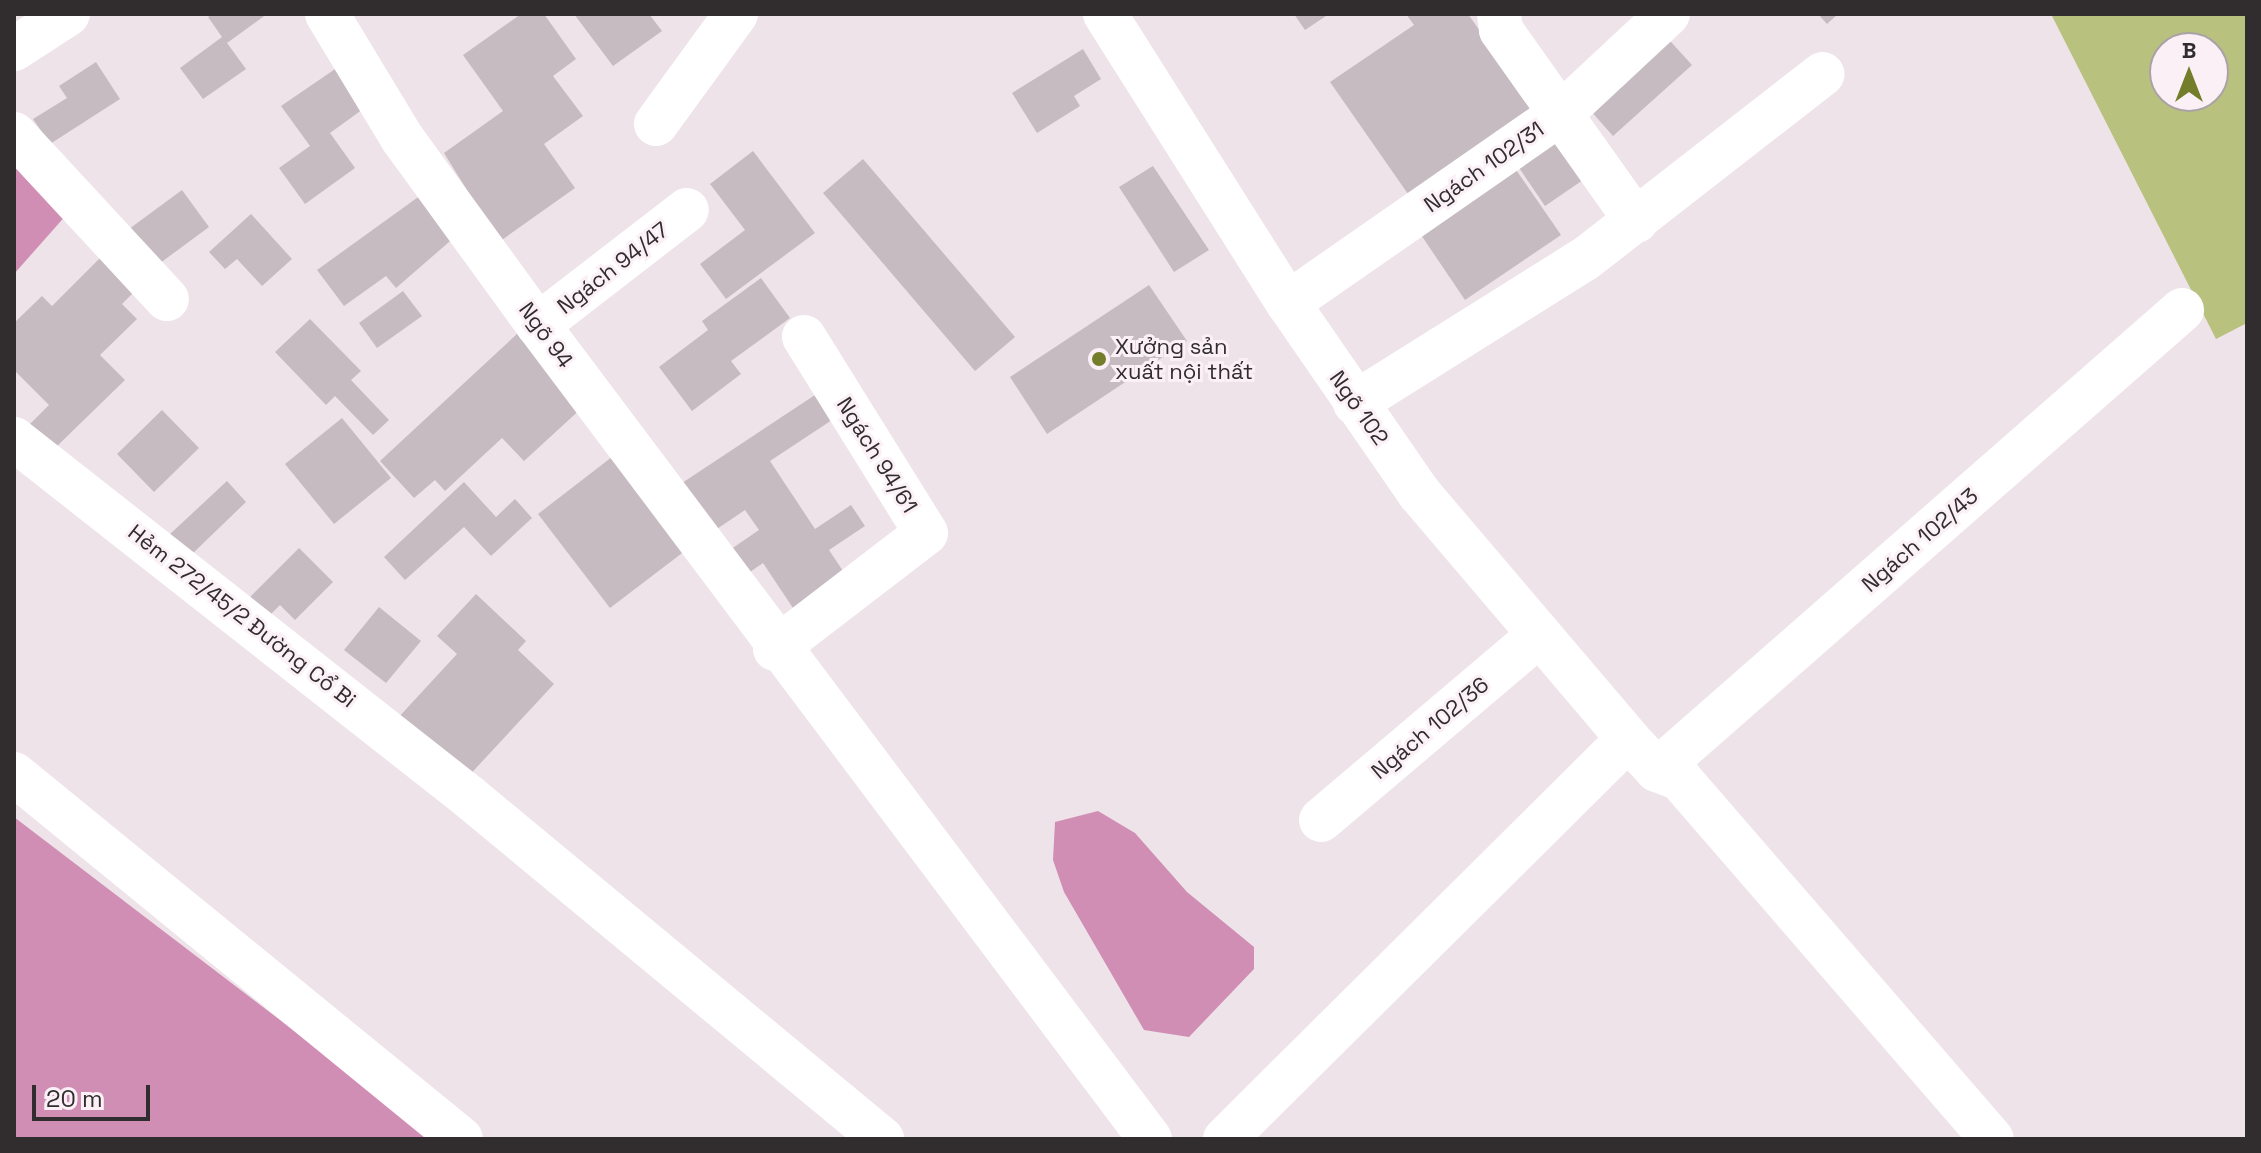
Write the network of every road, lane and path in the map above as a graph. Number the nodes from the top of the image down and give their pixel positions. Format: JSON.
{"nodes":[{"id":1,"x":68,"y":14,"type":"edge"},
{"id":2,"x":327,"y":14,"type":"edge"},
{"id":3,"x":736,"y":14,"type":"edge"},
{"id":4,"x":1105,"y":14,"type":"edge"},
{"id":5,"x":1499,"y":14,"type":"edge"},
{"id":6,"x":1668,"y":14,"type":"edge"},
{"id":7,"x":14,"y":49,"type":"edge"},
{"id":8,"x":1823,"y":74,"type":"dead end"},
{"id":9,"x":1564,"y":111,"type":"junction"},
{"id":10,"x":656,"y":124,"type":"dead end"},
{"id":11,"x":14,"y":134,"type":"edge"},
{"id":12,"x":687,"y":210,"type":"dead end"},
{"id":13,"x":1636,"y":221,"type":"junction"},
{"id":14,"x":167,"y":299,"type":"dead end"},
{"id":15,"x":1288,"y":303,"type":"junction"},
{"id":16,"x":2182,"y":310,"type":"dead end"},
{"id":17,"x":538,"y":325,"type":"junction"},
{"id":18,"x":804,"y":337,"type":"dead end"},
{"id":19,"x":1355,"y":403,"type":"junction"},
{"id":20,"x":14,"y":439,"type":"edge"},
{"id":21,"x":1539,"y":635,"type":"junction"},
{"id":22,"x":775,"y":649,"type":"junction"},
{"id":23,"x":1628,"y":739,"type":"junction"},
{"id":24,"x":1657,"y":770,"type":"junction"},
{"id":25,"x":14,"y":774,"type":"edge"},
{"id":26,"x":1321,"y":820,"type":"dead end"},
{"id":27,"x":461,"y":1139,"type":"edge"},
{"id":28,"x":882,"y":1139,"type":"edge"},
{"id":29,"x":1150,"y":1139,"type":"edge"},
{"id":30,"x":1225,"y":1139,"type":"edge"},
{"id":31,"x":1992,"y":1139,"type":"edge"}],
"edges":[{"from":1,"to":7,"type":"street"},
{"from":2,"to":17,"type":"street","name":"Ngõ 94"},
{"from":3,"to":10,"type":"street"},
{"from":4,"to":15,"type":"street","name":"Ngõ 102"},
{"from":5,"to":9,"type":"street"},
{"from":6,"to":9,"type":"street","name":"Ngách 102/31"},
{"from":8,"to":13,"type":"street"},
{"from":9,"to":13,"type":"street"},
{"from":9,"to":15,"type":"street","name":"Ngách 102/31"},
{"from":11,"to":14,"type":"street"},
{"from":12,"to":17,"type":"street","name":"Ngách 94/47"},
{"from":13,"to":19,"type":"street"},
{"from":15,"to":19,"type":"street","name":"Ngõ 102"},
{"from":16,"to":24,"type":"street","name":"Ngách 102/43"},
{"from":17,"to":22,"type":"street","name":"Ngõ 94"},
{"from":18,"to":22,"type":"street","name":"Ngách 94/61"},
{"from":19,"to":21,"type":"street","name":"Ngõ 102"},
{"from":20,"to":28,"type":"street","name":"Hẻm 272/45/2 Đường Cổ Bi"},
{"from":21,"to":23,"type":"street","name":"Ngõ 102"},
{"from":21,"to":26,"type":"street","name":"Ngách 102/36"},
{"from":22,"to":29,"type":"street","name":"Ngõ 94"},
{"from":23,"to":24,"type":"street","name":"Ngõ 102"},
{"from":23,"to":30,"type":"street"},
{"from":24,"to":31,"type":"street","name":"Ngõ 102"},
{"from":25,"to":27,"type":"street"}]}
